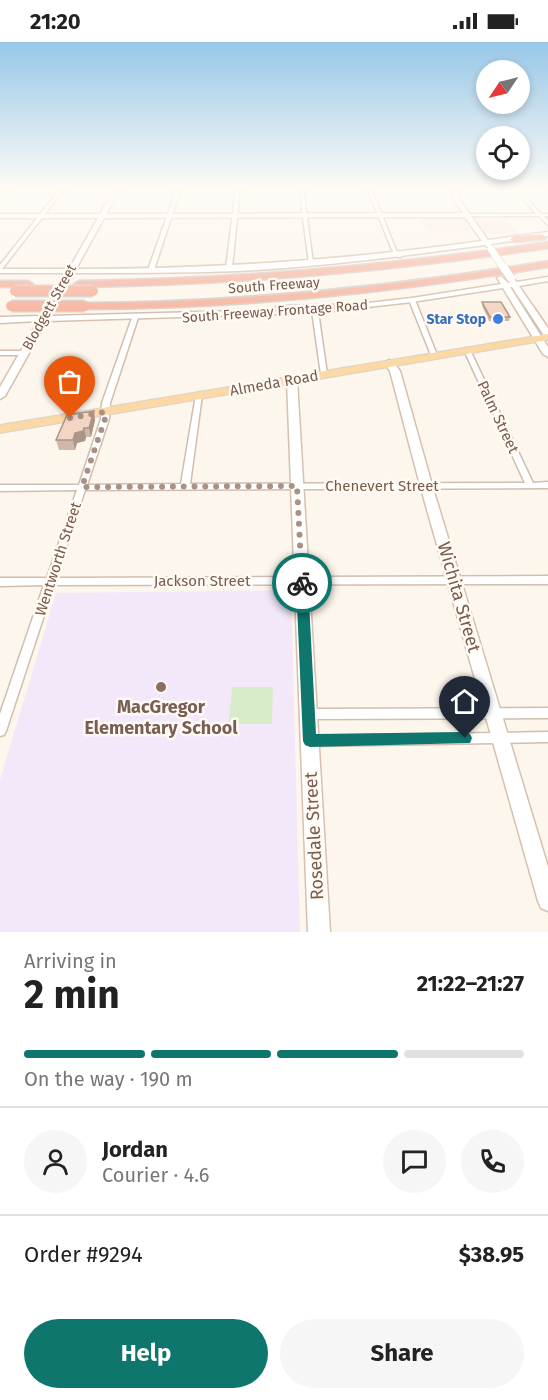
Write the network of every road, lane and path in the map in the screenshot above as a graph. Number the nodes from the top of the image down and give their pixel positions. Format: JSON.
{"nodes":[{"id":1,"x":31,"y":230,"type":"edge"},
{"id":2,"x":94,"y":230,"type":"edge"},
{"id":3,"x":165,"y":230,"type":"edge"},
{"id":4,"x":233,"y":230,"type":"edge"},
{"id":5,"x":306,"y":230,"type":"edge"},
{"id":6,"x":385,"y":230,"type":"edge"},
{"id":7,"x":472,"y":230,"type":"edge"},
{"id":8,"x":476,"y":230,"type":"edge"},
{"id":9,"x":479,"y":235,"type":"junction"},
{"id":10,"x":548,"y":235,"type":"edge"},
{"id":11,"x":514,"y":239,"type":"joint"},
{"id":12,"x":503,"y":240,"type":"junction"},
{"id":13,"x":548,"y":246,"type":"edge"},
{"id":14,"x":488,"y":247,"type":"junction"},
{"id":15,"x":548,"y":255,"type":"edge"},
{"id":16,"x":399,"y":256,"type":"junction"},
{"id":17,"x":311,"y":263,"type":"junction"},
{"id":18,"x":548,"y":264,"type":"edge"},
{"id":19,"x":229,"y":268,"type":"junction"},
{"id":20,"x":0,"y":269,"type":"edge"},
{"id":21,"x":69,"y":270,"type":"junction"},
{"id":22,"x":151,"y":270,"type":"junction"},
{"id":23,"x":409,"y":275,"type":"dead end"},
{"id":24,"x":548,"y":279,"type":"edge"},
{"id":25,"x":509,"y":280,"type":"junction"},
{"id":26,"x":103,"y":282,"type":"junction"},
{"id":27,"x":0,"y":284,"type":"edge"},
{"id":28,"x":320,"y":284,"type":"dead end"},
{"id":29,"x":478,"y":290,"type":"junction"},
{"id":30,"x":0,"y":291,"type":"edge"},
{"id":31,"x":512,"y":298,"type":"junction"},
{"id":32,"x":412,"y":300,"type":"junction"},
{"id":33,"x":5,"y":306,"type":"edge"},
{"id":34,"x":148,"y":306,"type":"junction"},
{"id":35,"x":356,"y":307,"type":"junction"},
{"id":36,"x":315,"y":311,"type":"junction"},
{"id":37,"x":135,"y":318,"type":"junction"},
{"id":38,"x":0,"y":320,"type":"edge"},
{"id":39,"x":42,"y":320,"type":"junction"},
{"id":40,"x":545,"y":337,"type":"edge"},
{"id":41,"x":467,"y":350,"type":"junction"},
{"id":42,"x":0,"y":353,"type":"edge"},
{"id":43,"x":23,"y":353,"type":"junction"},
{"id":44,"x":548,"y":354,"type":"edge"},
{"id":45,"x":434,"y":355,"type":"junction"},
{"id":46,"x":389,"y":363,"type":"junction"},
{"id":47,"x":324,"y":374,"type":"junction"},
{"id":48,"x":292,"y":380,"type":"junction"},
{"id":49,"x":199,"y":395,"type":"junction"},
{"id":50,"x":0,"y":396,"type":"edge"},
{"id":51,"x":105,"y":412,"type":"junction"},
{"id":52,"x":0,"y":429,"type":"edge"},
{"id":53,"x":426,"y":485,"type":"junction"},
{"id":54,"x":530,"y":485,"type":"junction"},
{"id":55,"x":548,"y":485,"type":"edge"},
{"id":56,"x":297,"y":486,"type":"junction"},
{"id":57,"x":82,"y":487,"type":"junction"},
{"id":58,"x":185,"y":487,"type":"junction"},
{"id":59,"x":0,"y":488,"type":"edge"},
{"id":60,"x":454,"y":580,"type":"junction"},
{"id":61,"x":548,"y":580,"type":"edge"},
{"id":62,"x":302,"y":581,"type":"junction"},
{"id":63,"x":0,"y":582,"type":"edge"},
{"id":64,"x":50,"y":582,"type":"junction"},
{"id":65,"x":493,"y":713,"type":"junction"},
{"id":66,"x":548,"y":713,"type":"edge"},
{"id":67,"x":308,"y":714,"type":"junction"},
{"id":68,"x":2,"y":718,"type":"edge"},
{"id":69,"x":0,"y":731,"type":"edge"},
{"id":70,"x":548,"y":737,"type":"edge"},
{"id":71,"x":501,"y":738,"type":"junction"},
{"id":72,"x":310,"y":741,"type":"junction"},
{"id":73,"x":548,"y":901,"type":"edge"},
{"id":74,"x":319,"y":932,"type":"edge"}],
"edges":[{"from":1,"to":20,"type":"street"},
{"from":2,"to":21,"type":"main road","name":"Blodgett Street"},
{"from":3,"to":22,"type":"street"},
{"from":4,"to":19,"type":"street"},
{"from":5,"to":17,"type":"street"},
{"from":6,"to":16,"type":"street"},
{"from":7,"to":14,"type":"main road"},
{"from":8,"to":9,"type":"main road"},
{"from":9,"to":12,"type":"main road"},
{"from":9,"to":14,"type":"main road"},
{"from":10,"to":11,"type":"highway"},
{"from":11,"to":12,"type":"main road"},
{"from":12,"to":14,"type":"main road"},
{"from":13,"to":14,"type":"highway","name":"South Freeway"},
{"from":14,"to":16,"type":"main road"},
{"from":14,"to":25,"type":"main road"},
{"from":14,"to":26,"type":"highway","name":"South Freeway"},
{"from":15,"to":23,"type":"highway"},
{"from":16,"to":17,"type":"main road"},
{"from":16,"to":26,"type":"highway"},
{"from":17,"to":19,"type":"main road"},
{"from":18,"to":25,"type":"highway","name":"South Freeway"},
{"from":19,"to":22,"type":"main road"},
{"from":20,"to":21,"type":"main road"},
{"from":21,"to":22,"type":"main road"},
{"from":21,"to":39,"type":"main road","name":"Blodgett Street"},
{"from":24,"to":25,"type":"main road","name":"South Freeway Frontage Road"},
{"from":25,"to":29,"type":"main road","name":"South Freeway Frontage Road"},
{"from":25,"to":31,"type":"main road"},
{"from":25,"to":34,"type":"highway","name":"South Freeway"},
{"from":25,"to":40,"type":"main road"},
{"from":26,"to":27,"type":"highway","name":"South Freeway"},
{"from":28,"to":30,"type":"highway","bridge":true},
{"from":29,"to":31,"type":"main road"},
{"from":29,"to":32,"type":"main road","name":"South Freeway Frontage Road"},
{"from":31,"to":40,"type":"main road"},
{"from":32,"to":35,"type":"main road","name":"South Freeway Frontage Road"},
{"from":32,"to":45,"type":"street"},
{"from":33,"to":34,"type":"highway","name":"South Freeway","bridge":true},
{"from":34,"to":35,"type":"highway"},
{"from":35,"to":36,"type":"main road","name":"South Freeway Frontage Road"},
{"from":36,"to":37,"type":"main road","name":"South Freeway Frontage Road"},
{"from":36,"to":47,"type":"street"},
{"from":37,"to":39,"type":"main road","name":"South Freeway Frontage Road"},
{"from":37,"to":51,"type":"street","name":"Wentworth Street"},
{"from":38,"to":39,"type":"main road","name":"South Freeway Frontage Road"},
{"from":39,"to":43,"type":"main road","name":"Blodgett Street"},
{"from":40,"to":41,"type":"main road","name":"Almeda Road"},
{"from":40,"to":44,"type":"main road"},
{"from":41,"to":45,"type":"main road","name":"Almeda Road"},
{"from":41,"to":54,"type":"street","name":"Palm Street"},
{"from":42,"to":43,"type":"street"},
{"from":43,"to":50,"type":"main road","name":"Blodgett Street"},
{"from":45,"to":46,"type":"main road","name":"Almeda Road"},
{"from":46,"to":47,"type":"main road","name":"Almeda Road"},
{"from":46,"to":53,"type":"main road","name":"Wichita Street"},
{"from":47,"to":48,"type":"main road","name":"Almeda Road"},
{"from":48,"to":49,"type":"main road","name":"Almeda Road"},
{"from":48,"to":56,"type":"main road","name":"Rosedale Street"},
{"from":49,"to":51,"type":"main road","name":"Almeda Road"},
{"from":49,"to":58,"type":"street"},
{"from":51,"to":52,"type":"main road","name":"Almeda Road"},
{"from":51,"to":57,"type":"street","name":"Wentworth Street"},
{"from":53,"to":54,"type":"street","name":"Chenevert Street"},
{"from":53,"to":56,"type":"street","name":"Chenevert Street"},
{"from":53,"to":60,"type":"main road","name":"Wichita Street"},
{"from":54,"to":55,"type":"street","name":"Chenevert Street"},
{"from":56,"to":58,"type":"street","name":"Chenevert Street"},
{"from":56,"to":62,"type":"main road","name":"Rosedale Street"},
{"from":57,"to":58,"type":"street","name":"Chenevert Street"},
{"from":57,"to":59,"type":"street","name":"Chenevert Street"},
{"from":57,"to":64,"type":"street","name":"Wentworth Street"},
{"from":60,"to":61,"type":"street","name":"Jackson Street"},
{"from":60,"to":62,"type":"street","name":"Jackson Street"},
{"from":60,"to":65,"type":"main road","name":"Wichita Street"},
{"from":62,"to":64,"type":"street","name":"Jackson Street"},
{"from":62,"to":67,"type":"main road","name":"Rosedale Street"},
{"from":63,"to":64,"type":"street","name":"Jackson Street"},
{"from":64,"to":68,"type":"street","name":"Wentworth Street"},
{"from":65,"to":66,"type":"street"},
{"from":65,"to":67,"type":"street"},
{"from":65,"to":71,"type":"main road","name":"Wichita Street"},
{"from":67,"to":72,"type":"main road","name":"Rosedale Street"},
{"from":68,"to":69,"type":"street","name":"Wentworth Street"},
{"from":70,"to":71,"type":"street"},
{"from":71,"to":72,"type":"street"},
{"from":71,"to":73,"type":"main road","name":"Wichita Street"},
{"from":72,"to":74,"type":"main road","name":"Rosedale Street"}]}
